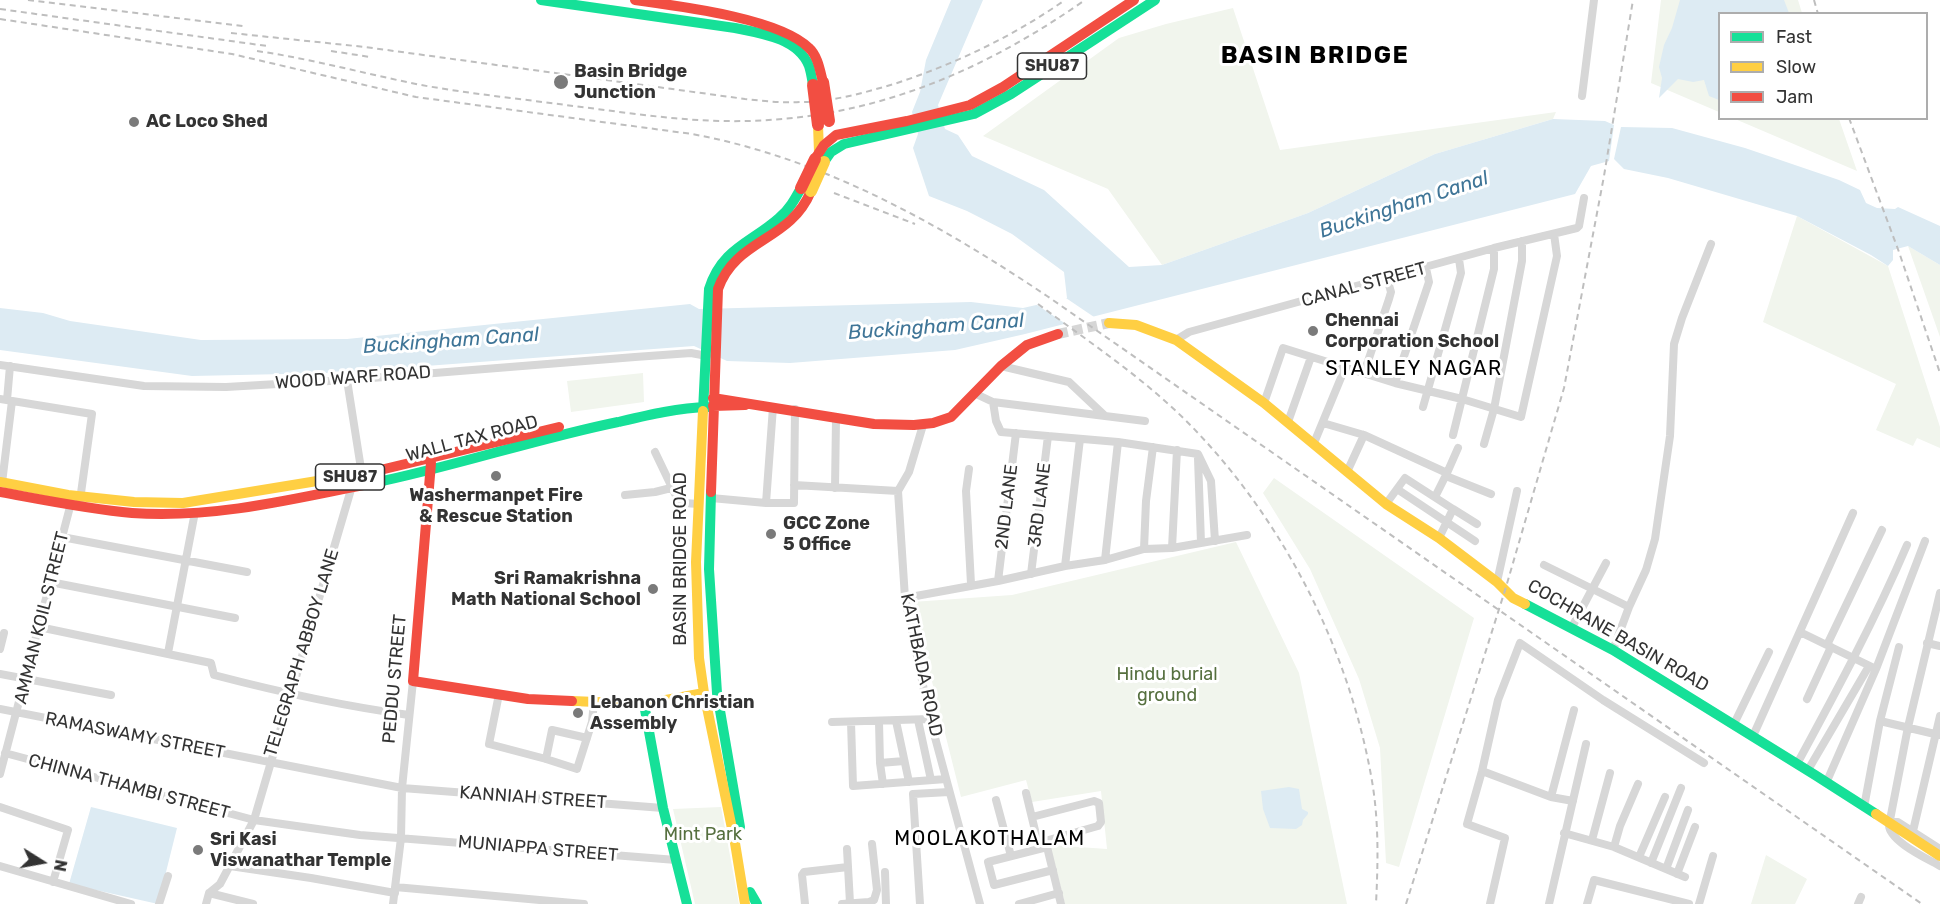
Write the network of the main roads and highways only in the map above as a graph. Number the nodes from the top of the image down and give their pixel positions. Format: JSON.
{"nodes":[{"id":1,"x":541,"y":0,"type":"edge"},
{"id":2,"x":634,"y":0,"type":"edge"},
{"id":3,"x":1134,"y":0,"type":"edge"},
{"id":4,"x":1155,"y":0,"type":"edge"},
{"id":5,"x":818,"y":83,"type":"junction"},
{"id":6,"x":944,"y":118,"type":"junction"},
{"id":7,"x":823,"y":123,"type":"junction"},
{"id":8,"x":909,"y":125,"type":"junction"},
{"id":9,"x":836,"y":135,"type":"junction"},
{"id":10,"x":819,"y":158,"type":"junction"},
{"id":11,"x":1109,"y":323,"type":"tunnel mouth"},
{"id":12,"x":1058,"y":334,"type":"tunnel mouth"},
{"id":13,"x":708,"y":402,"type":"junction"},
{"id":14,"x":430,"y":457,"type":"junction"},
{"id":15,"x":432,"y":471,"type":"junction"},
{"id":16,"x":1,"y":486,"type":"edge"},
{"id":17,"x":76,"y":501,"type":"junction"},
{"id":18,"x":709,"y":561,"type":"junction"},
{"id":19,"x":696,"y":562,"type":"junction"},
{"id":20,"x":704,"y":693,"type":"junction"},
{"id":21,"x":644,"y":704,"type":"junction"},
{"id":22,"x":1940,"y":856,"type":"edge"},
{"id":23,"x":749,"y":900,"type":"edge"},
{"id":24,"x":687,"y":904,"type":"edge"},
{"id":25,"x":757,"y":904,"type":"edge"}],
"edges":[{"from":1,"to":5,"type":"main road"},
{"from":2,"to":5,"type":"main road"},
{"from":3,"to":6,"type":"main road","number":"SHU87"},
{"from":4,"to":6,"type":"main road","number":"SHU87"},
{"from":5,"to":7,"type":"main road","bridge":true},
{"from":6,"to":8,"type":"main road","number":"SHU87"},
{"from":7,"to":9,"type":"main road"},
{"from":7,"to":10,"type":"main road"},
{"from":8,"to":9,"type":"main road","number":"SHU87"},
{"from":8,"to":10,"type":"main road","number":"SHU87"},
{"from":9,"to":10,"type":"main road","number":"SHU87"},
{"from":10,"to":13,"type":"main road","number":"SHU87","bridge":true},
{"from":11,"to":22,"type":"main road","name":"COCHRANE BASIN ROAD"},
{"from":12,"to":13,"type":"main road"},
{"from":13,"to":14,"type":"main road","name":"WALL TAX ROAD","number":"SHU87"},
{"from":13,"to":15,"type":"main road","name":"WALL TAX ROAD","number":"SHU87"},
{"from":13,"to":18,"type":"main road","name":"BASIN BRIDGE ROAD"},
{"from":13,"to":19,"type":"main road","name":"BASIN BRIDGE ROAD"},
{"from":14,"to":15,"type":"main road","name":"PEDDU STREET"},
{"from":14,"to":17,"type":"main road","name":"WALL TAX ROAD","number":"SHU87"},
{"from":15,"to":17,"type":"main road","name":"WALL TAX ROAD","number":"SHU87"},
{"from":15,"to":21,"type":"main road","name":"PEDDU STREET"},
{"from":16,"to":17,"type":"main road","name":"WALL TAX ROAD","number":"SHU87"},
{"from":18,"to":19,"type":"main road"},
{"from":18,"to":23,"type":"main road","name":"BASIN BRIDGE ROAD"},
{"from":19,"to":20,"type":"main road","name":"BASIN BRIDGE ROAD"},
{"from":20,"to":21,"type":"main road"},
{"from":20,"to":23,"type":"main road","name":"BASIN BRIDGE ROAD"},
{"from":21,"to":24,"type":"main road"},
{"from":23,"to":25,"type":"main road","name":"BASIN BRIDGE ROAD"}]}
